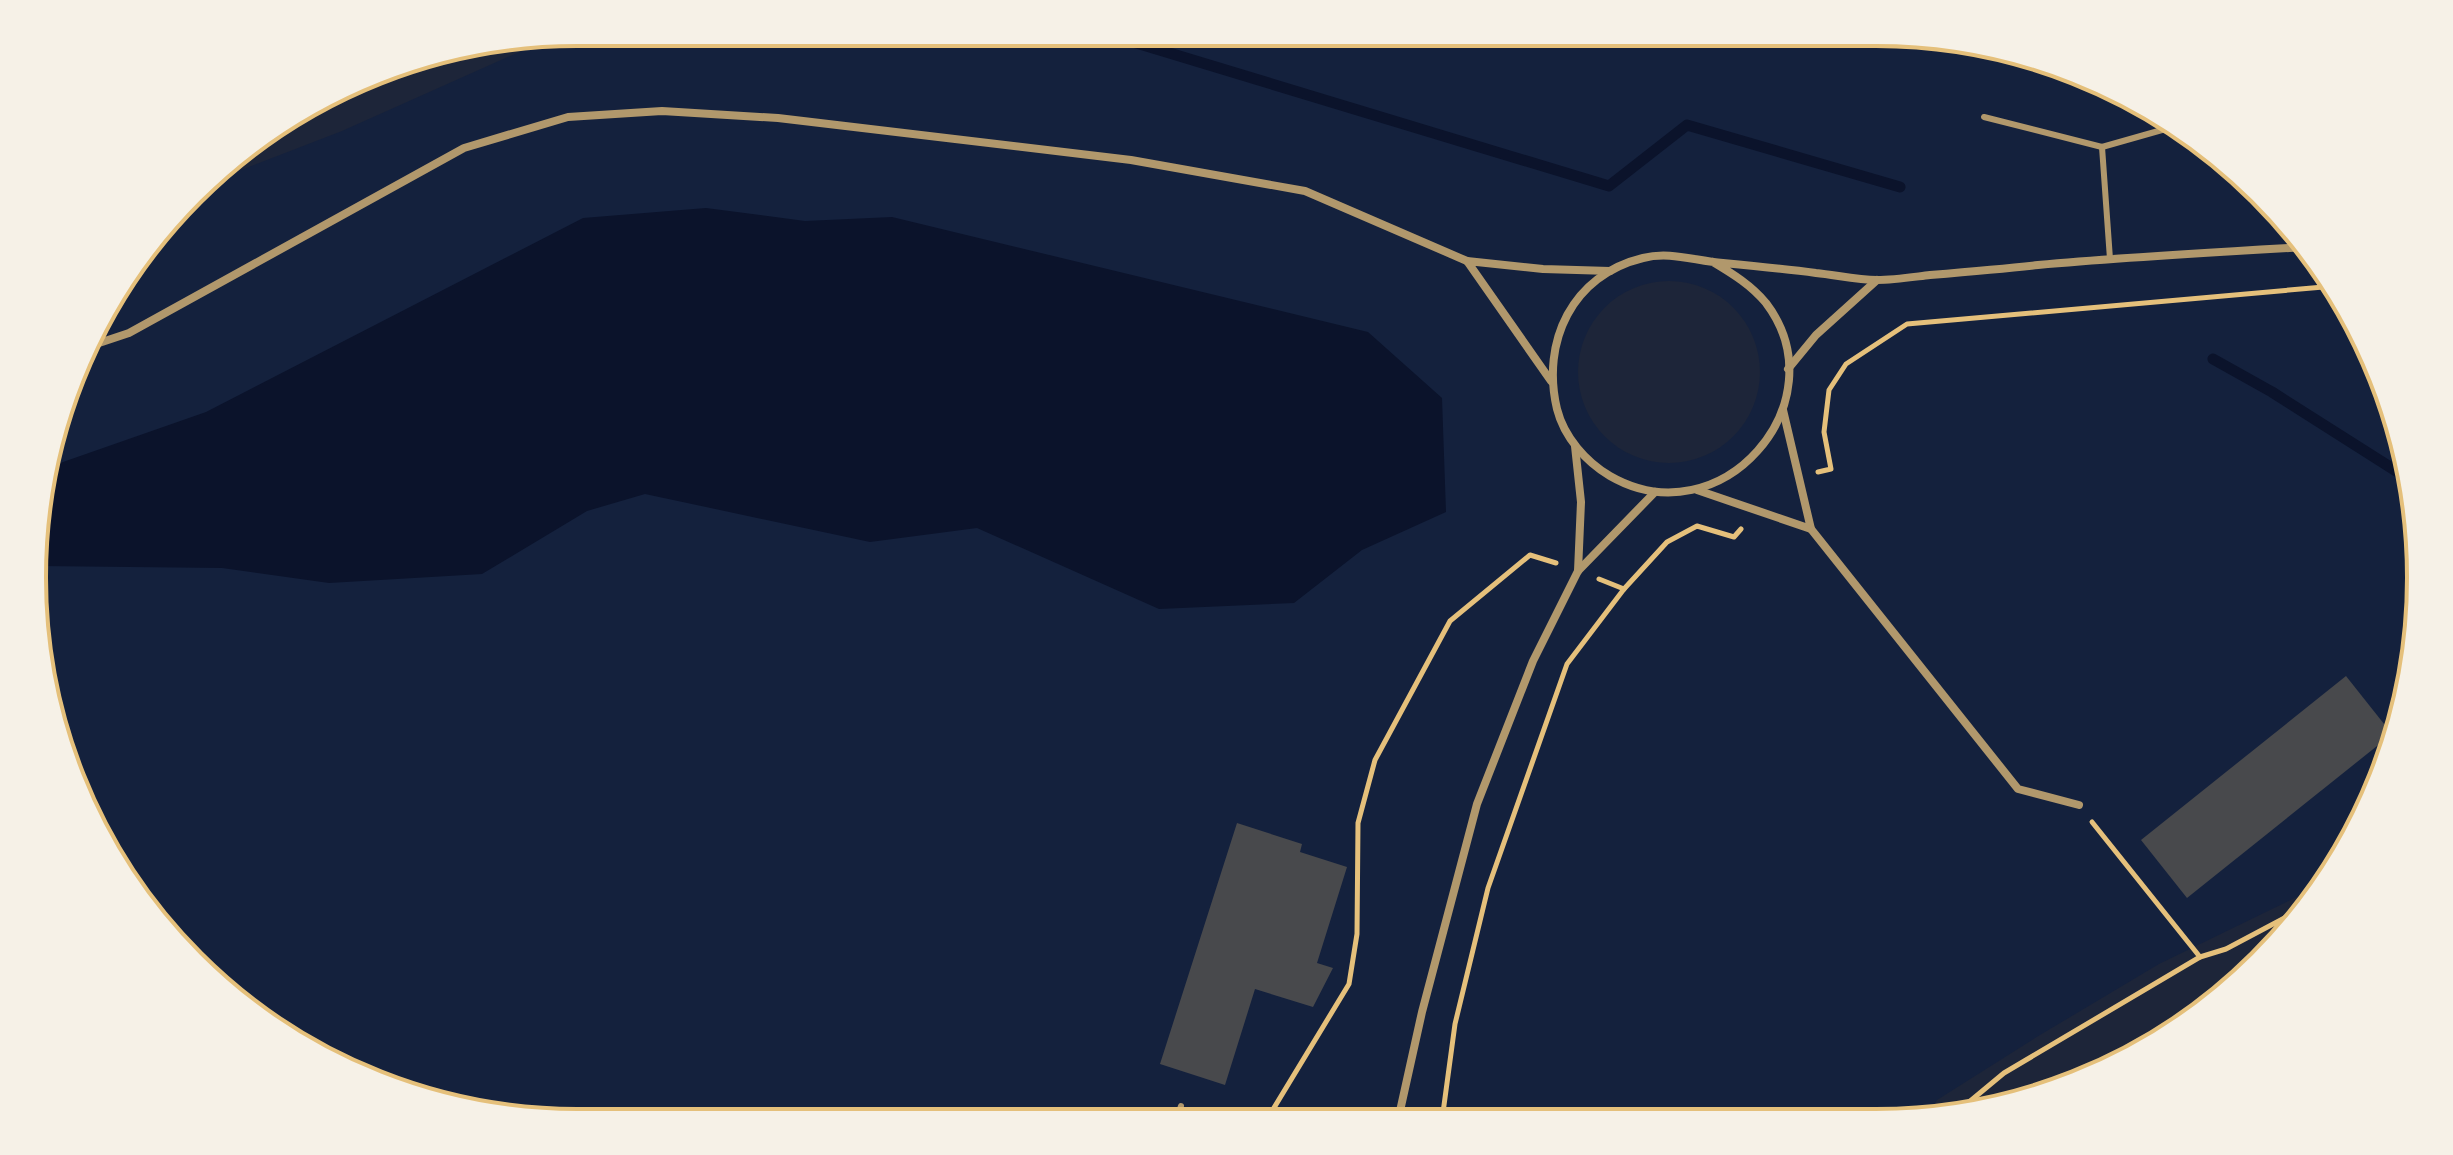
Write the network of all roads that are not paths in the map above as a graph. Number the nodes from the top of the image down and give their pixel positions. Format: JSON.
{"nodes":[{"id":1,"x":1984,"y":117,"type":"dead end"},
{"id":2,"x":2162,"y":130,"type":"edge"},
{"id":3,"x":2102,"y":147,"type":"junction"},
{"id":4,"x":2292,"y":248,"type":"edge"},
{"id":5,"x":2110,"y":259,"type":"junction"},
{"id":6,"x":1467,"y":261,"type":"junction"},
{"id":7,"x":1713,"y":262,"type":"junction"},
{"id":8,"x":1610,"y":271,"type":"junction"},
{"id":9,"x":1877,"y":280,"type":"junction"},
{"id":10,"x":101,"y":342,"type":"edge"},
{"id":11,"x":1788,"y":369,"type":"junction"},
{"id":12,"x":1551,"y":381,"type":"junction"},
{"id":13,"x":1783,"y":409,"type":"junction"},
{"id":14,"x":1575,"y":445,"type":"junction"},
{"id":15,"x":1697,"y":489,"type":"junction"},
{"id":16,"x":1655,"y":492,"type":"junction"},
{"id":17,"x":1811,"y":529,"type":"junction"},
{"id":18,"x":1578,"y":571,"type":"junction"},
{"id":19,"x":2079,"y":805,"type":"road end"},
{"id":20,"x":1181,"y":1106,"type":"road end"},
{"id":21,"x":1180,"y":1109,"type":"edge"},
{"id":22,"x":1400,"y":1109,"type":"edge"}],
"edges":[{"from":1,"to":3,"type":"lane"},
{"from":2,"to":3,"type":"lane"},
{"from":3,"to":5,"type":"lane"},
{"from":4,"to":5,"type":"street"},
{"from":5,"to":9,"type":"street"},
{"from":6,"to":8,"type":"street"},
{"from":6,"to":10,"type":"street"},
{"from":6,"to":12,"type":"street"},
{"from":7,"to":8,"type":"street"},
{"from":7,"to":9,"type":"street"},
{"from":7,"to":11,"type":"street"},
{"from":8,"to":12,"type":"street"},
{"from":9,"to":11,"type":"street"},
{"from":11,"to":13,"type":"street"},
{"from":12,"to":14,"type":"street"},
{"from":13,"to":15,"type":"street"},
{"from":13,"to":17,"type":"street"},
{"from":14,"to":16,"type":"street"},
{"from":14,"to":18,"type":"street"},
{"from":15,"to":16,"type":"street"},
{"from":15,"to":17,"type":"street"},
{"from":16,"to":18,"type":"street"},
{"from":17,"to":19,"type":"street"},
{"from":18,"to":22,"type":"street"},
{"from":20,"to":21,"type":"lane"}]}
